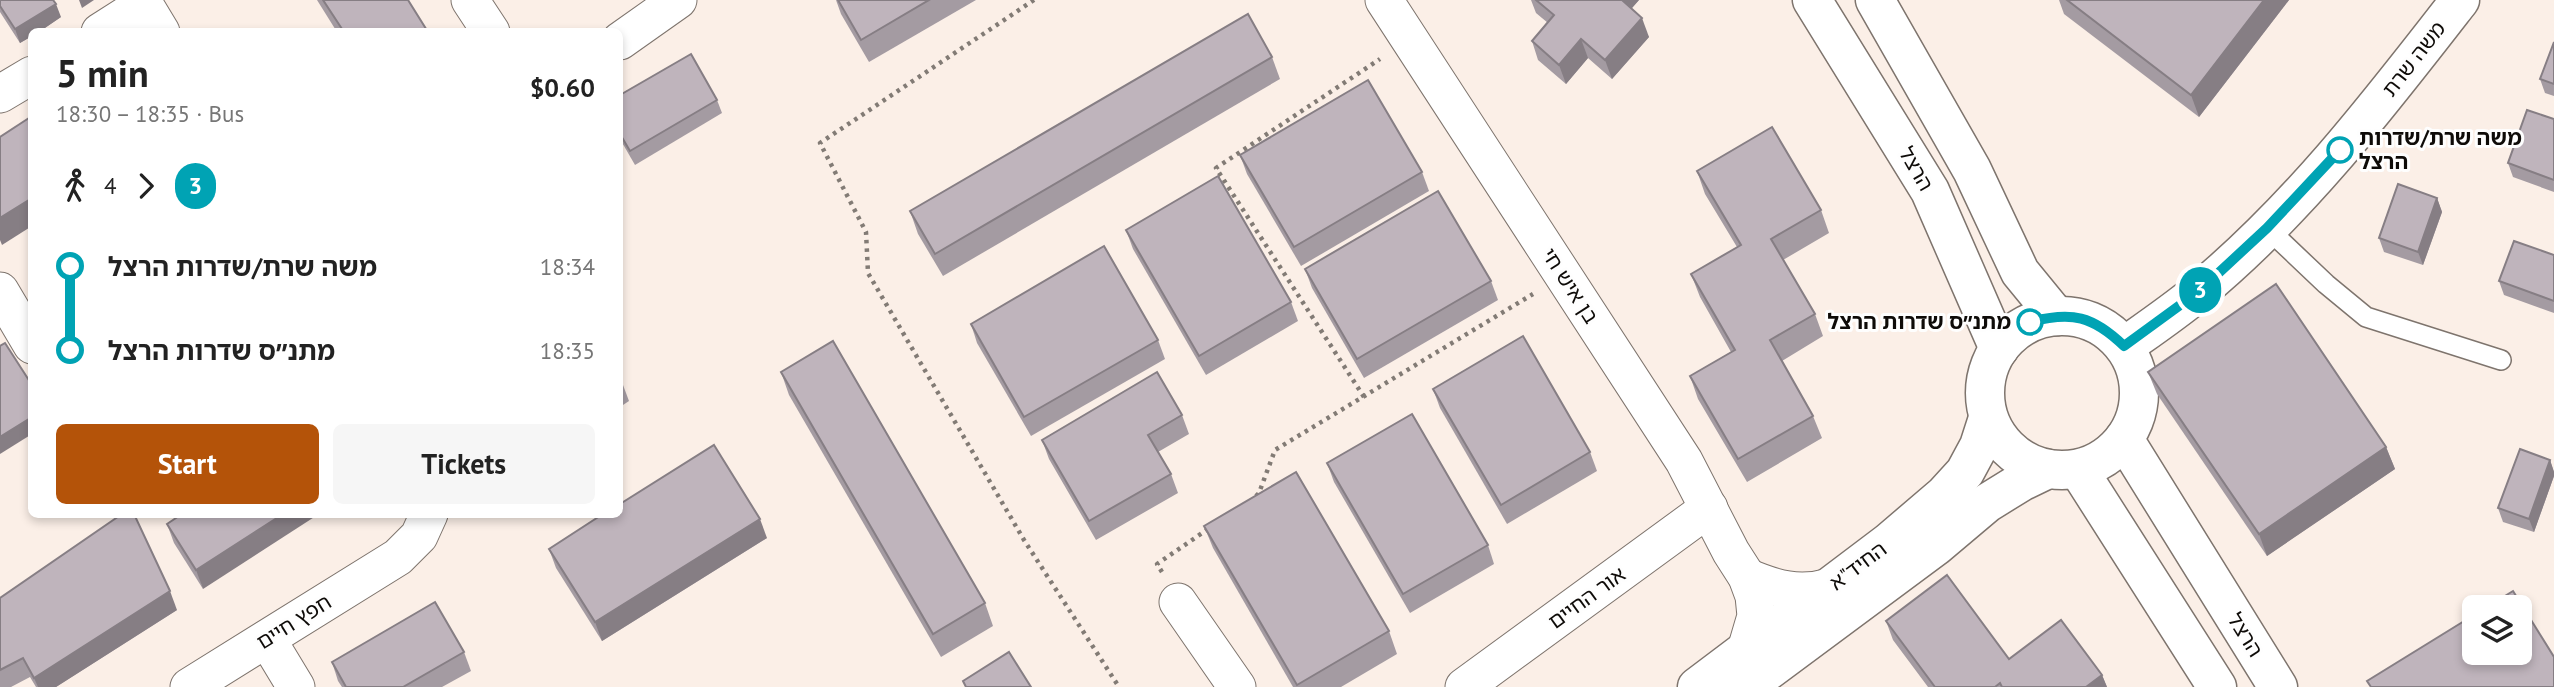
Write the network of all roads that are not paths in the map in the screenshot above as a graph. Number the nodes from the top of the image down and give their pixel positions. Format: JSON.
{"nodes":[{"id":1,"x":470,"y":0,"type":"edge"},
{"id":2,"x":678,"y":0,"type":"edge"},
{"id":3,"x":1384,"y":0,"type":"edge"},
{"id":4,"x":1812,"y":0,"type":"edge"},
{"id":5,"x":1875,"y":0,"type":"edge"},
{"id":6,"x":2449,"y":7,"type":"edge"},
{"id":7,"x":106,"y":28,"type":"edge"},
{"id":8,"x":159,"y":28,"type":"edge"},
{"id":9,"x":488,"y":28,"type":"edge"},
{"id":10,"x":623,"y":39,"type":"edge"},
{"id":11,"x":28,"y":77,"type":"edge"},
{"id":12,"x":0,"y":94,"type":"edge"},
{"id":13,"x":2267,"y":228,"type":"junction"},
{"id":14,"x":0,"y":291,"type":"edge"},
{"id":15,"x":2056,"y":316,"type":"junction"},
{"id":16,"x":28,"y":338,"type":"edge"},
{"id":17,"x":2124,"y":346,"type":"junction"},
{"id":18,"x":1998,"y":349,"type":"junction"},
{"id":19,"x":2501,"y":360,"type":"dead end"},
{"id":20,"x":1988,"y":418,"type":"junction"},
{"id":21,"x":2124,"y":439,"type":"junction"},
{"id":22,"x":2063,"y":469,"type":"junction"},
{"id":23,"x":1709,"y":508,"type":"junction"},
{"id":24,"x":427,"y":518,"type":"edge"},
{"id":25,"x":1747,"y":577,"type":"junction"},
{"id":26,"x":1830,"y":587,"type":"junction"},
{"id":27,"x":1178,"y":602,"type":"road end"},
{"id":28,"x":267,"y":639,"type":"junction"},
{"id":29,"x":1746,"y":668,"type":"edge"},
{"id":30,"x":189,"y":687,"type":"edge"},
{"id":31,"x":296,"y":687,"type":"edge"},
{"id":32,"x":1237,"y":687,"type":"edge"},
{"id":33,"x":1464,"y":687,"type":"edge"},
{"id":34,"x":1697,"y":687,"type":"edge"},
{"id":35,"x":2217,"y":687,"type":"edge"},
{"id":36,"x":2278,"y":687,"type":"edge"}],
"edges":[{"from":1,"to":9,"type":"street"},
{"from":2,"to":10,"type":"street"},
{"from":3,"to":23,"type":"street","name":"בן איש חי"},
{"from":4,"to":18,"type":"main road","name":"הרצל"},
{"from":5,"to":15,"type":"main road"},
{"from":6,"to":13,"type":"main road","name":"משה שרת"},
{"from":7,"to":8,"type":"street"},
{"from":11,"to":12,"type":"street"},
{"from":13,"to":17,"type":"main road","name":"משה שרת"},
{"from":13,"to":19,"type":"lane"},
{"from":14,"to":16,"type":"street"},
{"from":15,"to":17,"type":"main road"},
{"from":15,"to":18,"type":"main road"},
{"from":17,"to":21,"type":"main road"},
{"from":18,"to":20,"type":"main road"},
{"from":20,"to":22,"type":"main road"},
{"from":20,"to":26,"type":"main road","name":"החיד\"א"},
{"from":21,"to":22,"type":"main road"},
{"from":21,"to":36,"type":"main road","name":"הרצל"},
{"from":22,"to":29,"type":"main road","name":"החיד\"א"},
{"from":22,"to":35,"type":"main road"},
{"from":23,"to":25,"type":"street","name":"בן איש חי"},
{"from":23,"to":33,"type":"street","name":"אור החיים"},
{"from":24,"to":28,"type":"street","name":"חפץ חיים"},
{"from":25,"to":26,"type":"street"},
{"from":25,"to":29,"type":"street","name":"בן איש חי"},
{"from":26,"to":29,"type":"main road","name":"החיד\"א"},
{"from":27,"to":32,"type":"street"},
{"from":28,"to":30,"type":"street","name":"חפץ חיים"},
{"from":28,"to":31,"type":"street"},
{"from":29,"to":34,"type":"main road","name":"החיד\"א"}]}
